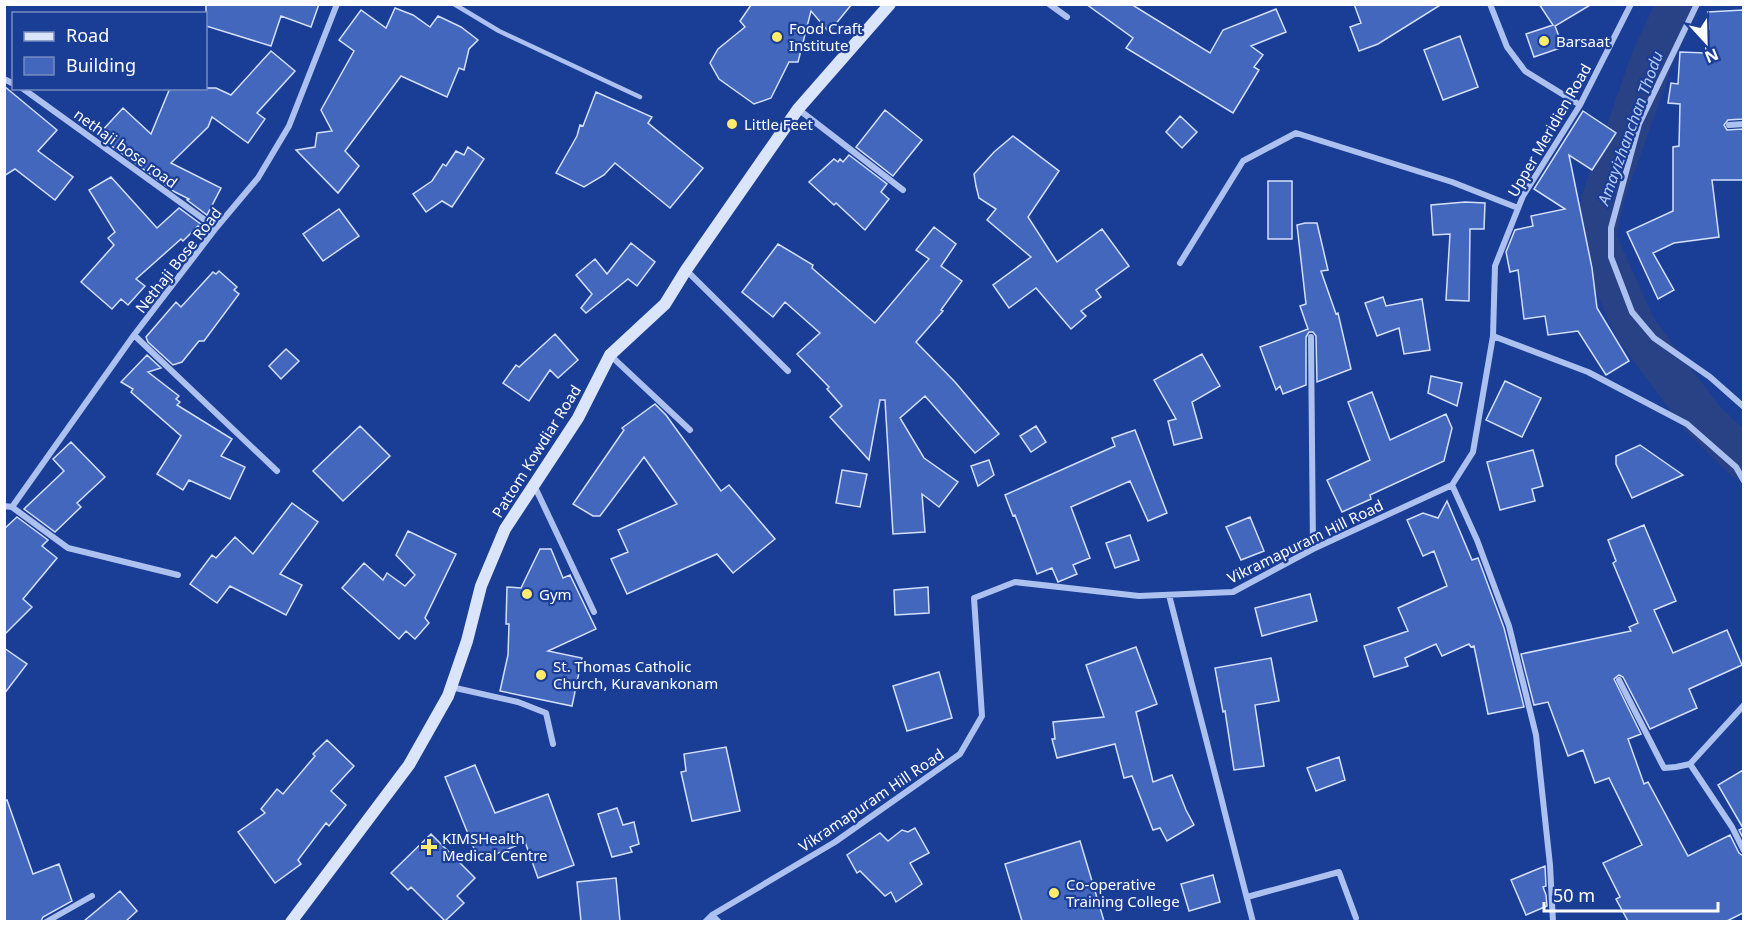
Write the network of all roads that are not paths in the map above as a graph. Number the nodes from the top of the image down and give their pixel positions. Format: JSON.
{"nodes":[{"id":1,"x":337,"y":4,"type":"edge"},
{"id":2,"x":454,"y":4,"type":"edge"},
{"id":3,"x":890,"y":4,"type":"edge"},
{"id":4,"x":1049,"y":4,"type":"edge"},
{"id":5,"x":1490,"y":4,"type":"edge"},
{"id":6,"x":1631,"y":4,"type":"edge"},
{"id":7,"x":1698,"y":4,"type":"edge"},
{"id":8,"x":1067,"y":17,"type":"dead end"},
{"id":9,"x":25,"y":90,"type":"edge"},
{"id":10,"x":640,"y":97,"type":"dead end"},
{"id":11,"x":1580,"y":105,"type":"junction"},
{"id":12,"x":798,"y":110,"type":"junction"},
{"id":13,"x":1729,"y":124,"type":"dead end"},
{"id":14,"x":1743,"y":124,"type":"edge"},
{"id":15,"x":903,"y":190,"type":"dead end"},
{"id":16,"x":1518,"y":208,"type":"junction"},
{"id":17,"x":216,"y":228,"type":"junction"},
{"id":18,"x":1180,"y":263,"type":"dead end"},
{"id":19,"x":686,"y":270,"type":"junction"},
{"id":20,"x":134,"y":335,"type":"junction"},
{"id":21,"x":1493,"y":336,"type":"junction"},
{"id":22,"x":1311,"y":337,"type":"dead end"},
{"id":23,"x":610,"y":355,"type":"junction"},
{"id":24,"x":788,"y":371,"type":"dead end"},
{"id":25,"x":1743,"y":408,"type":"edge"},
{"id":26,"x":690,"y":430,"type":"dead end"},
{"id":27,"x":277,"y":471,"type":"dead end"},
{"id":28,"x":1743,"y":481,"type":"edge"},
{"id":29,"x":534,"y":485,"type":"junction"},
{"id":30,"x":1452,"y":485,"type":"junction"},
{"id":31,"x":4,"y":506,"type":"edge"},
{"id":32,"x":12,"y":507,"type":"junction"},
{"id":33,"x":1313,"y":549,"type":"junction"},
{"id":34,"x":178,"y":575,"type":"dead end"},
{"id":35,"x":1169,"y":595,"type":"junction"},
{"id":36,"x":594,"y":612,"type":"dead end"},
{"id":37,"x":1619,"y":680,"type":"dead end"},
{"id":38,"x":452,"y":687,"type":"junction"},
{"id":39,"x":1743,"y":705,"type":"edge"},
{"id":40,"x":553,"y":744,"type":"dead end"},
{"id":41,"x":1690,"y":764,"type":"junction"},
{"id":42,"x":1743,"y":851,"type":"edge"},
{"id":43,"x":92,"y":896,"type":"dead end"},
{"id":44,"x":1247,"y":897,"type":"junction"},
{"id":45,"x":712,"y":915,"type":"junction"},
{"id":46,"x":1356,"y":918,"type":"dead end"},
{"id":47,"x":46,"y":921,"type":"edge"},
{"id":48,"x":291,"y":921,"type":"edge"},
{"id":49,"x":705,"y":921,"type":"edge"},
{"id":50,"x":719,"y":921,"type":"edge"},
{"id":51,"x":1253,"y":921,"type":"edge"},
{"id":52,"x":1554,"y":921,"type":"edge"}],
"edges":[{"from":1,"to":17,"type":"street","name":"Nethaji Bose Road"},
{"from":2,"to":10,"type":"lane"},
{"from":3,"to":12,"type":"main road","name":"Pattom Kowdiar Road"},
{"from":4,"to":8,"type":"street"},
{"from":5,"to":11,"type":"street"},
{"from":6,"to":11,"type":"street","name":"Upper Meridien Road"},
{"from":7,"to":25,"type":"street"},
{"from":9,"to":17,"type":"street","name":"nethaji bose road"},
{"from":11,"to":16,"type":"street","name":"Upper Meridien Road"},
{"from":12,"to":15,"type":"street"},
{"from":12,"to":19,"type":"main road","name":"Pattom Kowdiar Road"},
{"from":13,"to":14,"type":"street"},
{"from":16,"to":18,"type":"street"},
{"from":16,"to":21,"type":"street","name":"Upper Meridien Road"},
{"from":17,"to":20,"type":"street","name":"Nethaji Bose Road"},
{"from":19,"to":23,"type":"main road","name":"Pattom Kowdiar Road"},
{"from":19,"to":24,"type":"street"},
{"from":20,"to":27,"type":"street"},
{"from":20,"to":32,"type":"street","name":"Nethaji Bose Road"},
{"from":21,"to":28,"type":"street"},
{"from":21,"to":30,"type":"street"},
{"from":22,"to":33,"type":"street"},
{"from":23,"to":26,"type":"street"},
{"from":23,"to":29,"type":"main road","name":"Pattom Kowdiar Road"},
{"from":29,"to":36,"type":"street"},
{"from":29,"to":38,"type":"main road","name":"Pattom Kowdiar Road"},
{"from":30,"to":33,"type":"street","name":"Vikramapuram Hill Road"},
{"from":30,"to":52,"type":"street"},
{"from":31,"to":32,"type":"street"},
{"from":32,"to":34,"type":"street"},
{"from":33,"to":35,"type":"street","name":"Vikramapuram Hill Road"},
{"from":35,"to":44,"type":"street"},
{"from":35,"to":45,"type":"street","name":"Vikramapuram Hill Road"},
{"from":37,"to":41,"type":"street"},
{"from":38,"to":40,"type":"street"},
{"from":38,"to":48,"type":"main road","name":"Pattom Kowdiar Road"},
{"from":39,"to":41,"type":"street"},
{"from":41,"to":42,"type":"street"},
{"from":43,"to":47,"type":"street"},
{"from":44,"to":46,"type":"street"},
{"from":44,"to":51,"type":"street"},
{"from":45,"to":49,"type":"street","name":"Vikramapuram Hill Road"},
{"from":45,"to":50,"type":"street"}]}
